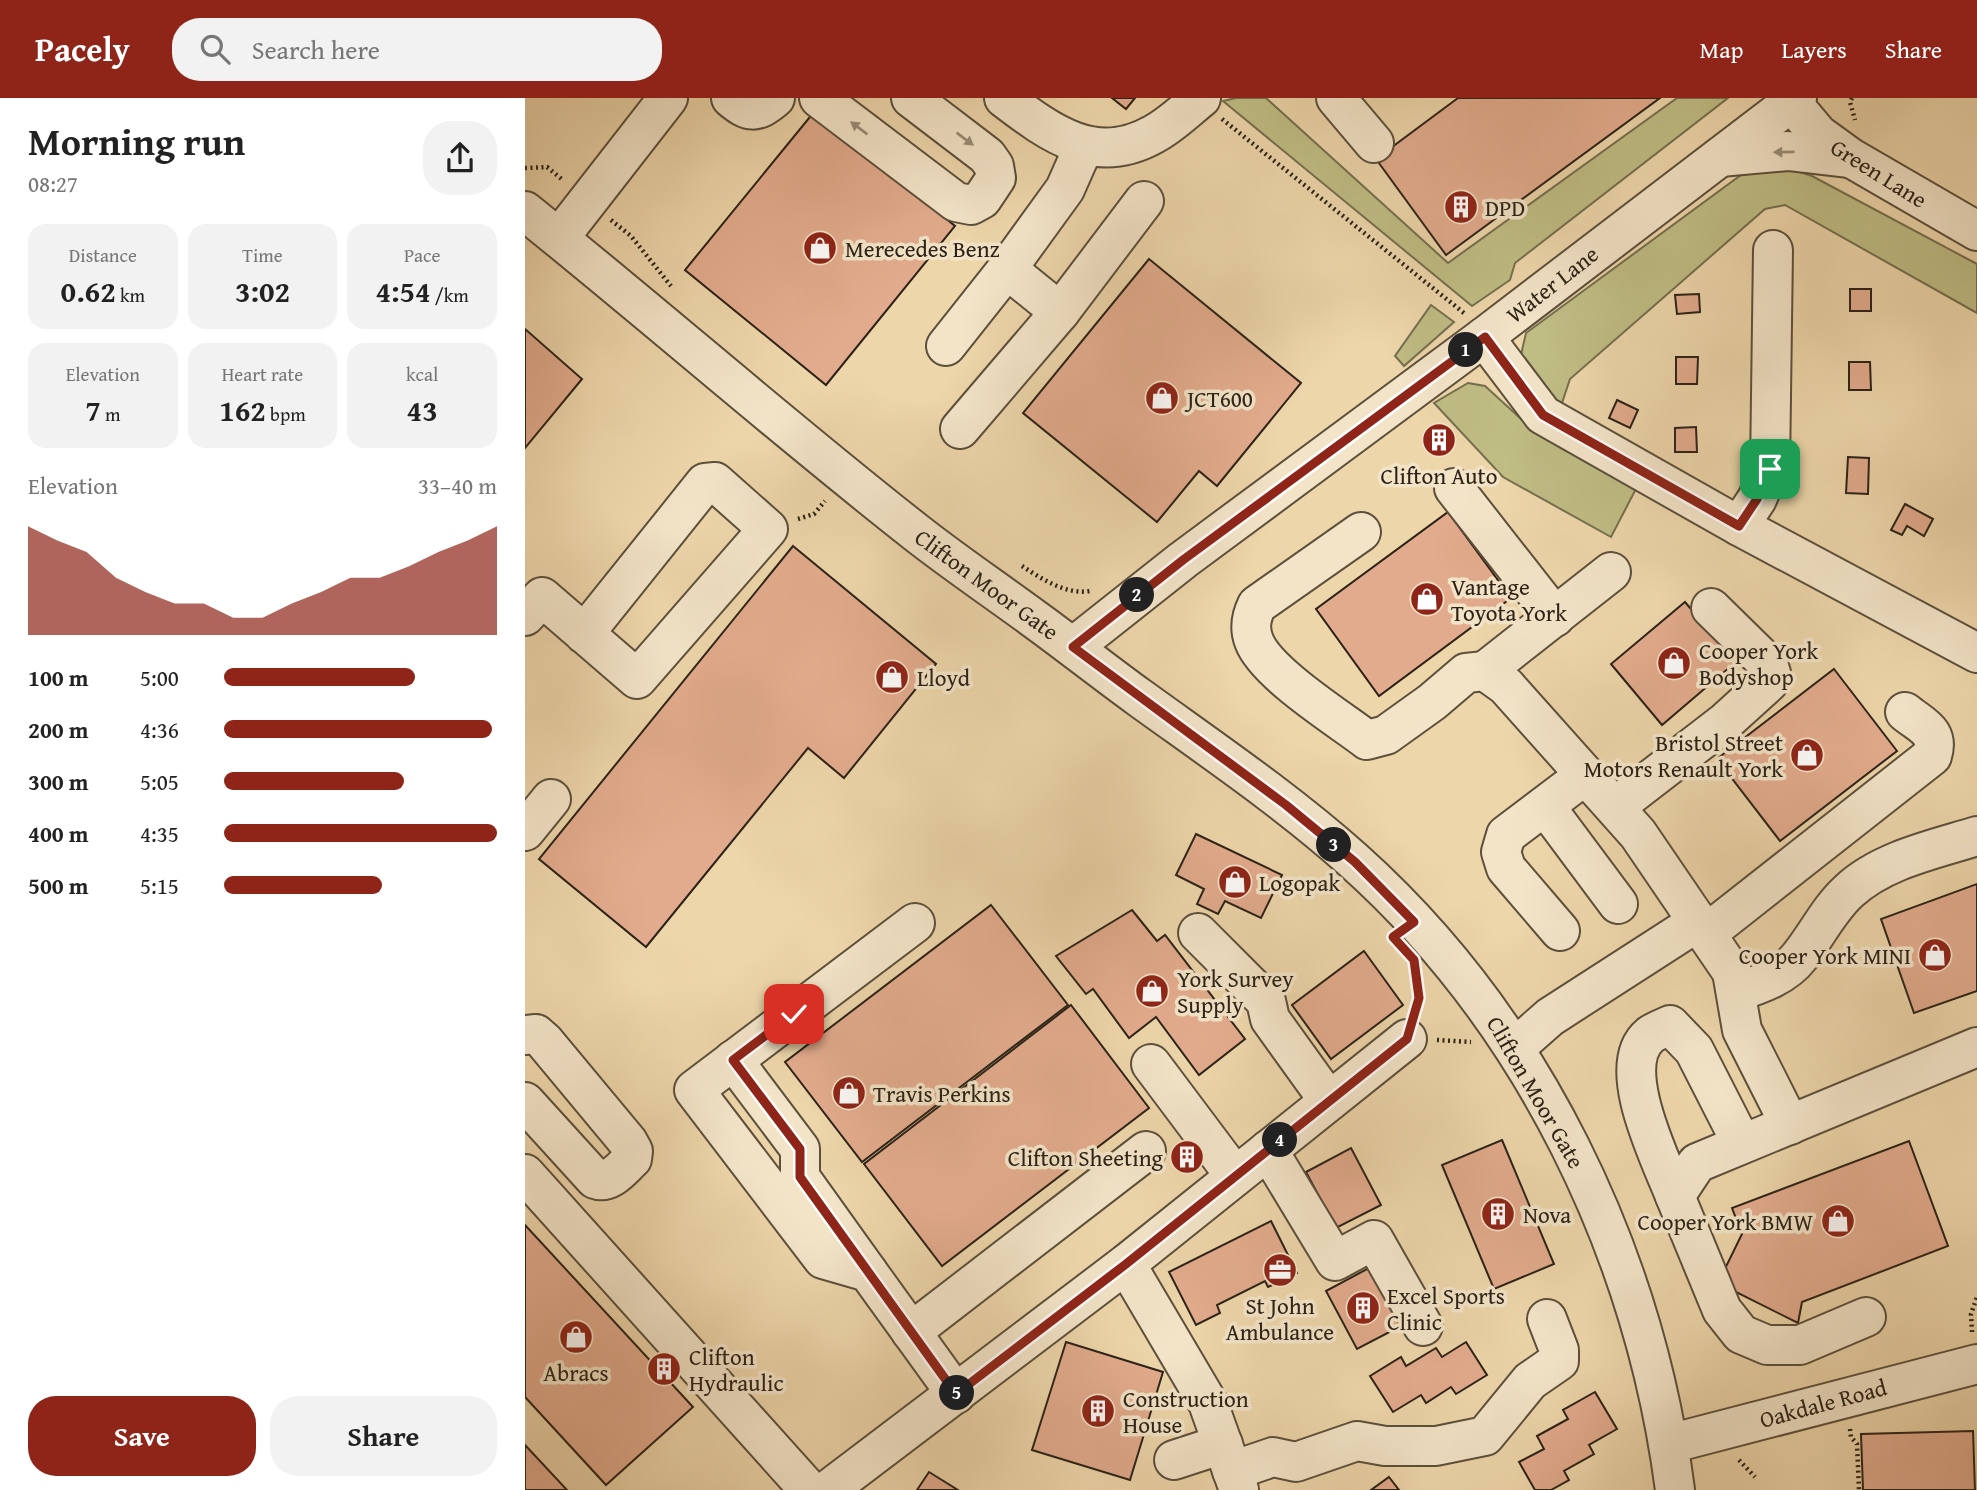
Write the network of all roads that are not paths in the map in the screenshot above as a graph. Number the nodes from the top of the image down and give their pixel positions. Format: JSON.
{"nodes":[{"id":1,"x":668,"y":98,"type":"edge"},
{"id":2,"x":730,"y":98,"type":"edge"},
{"id":3,"x":775,"y":98,"type":"edge"},
{"id":4,"x":819,"y":98,"type":"edge"},
{"id":5,"x":911,"y":98,"type":"edge"},
{"id":6,"x":1004,"y":98,"type":"edge"},
{"id":7,"x":1336,"y":98,"type":"edge"},
{"id":8,"x":1200,"y":99,"type":"edge"},
{"id":9,"x":1794,"y":100,"type":"edge"},
{"id":10,"x":1374,"y":143,"type":"dead end"},
{"id":11,"x":1084,"y":146,"type":"junction"},
{"id":12,"x":1717,"y":158,"type":"junction"},
{"id":13,"x":1850,"y":158,"type":"junction"},
{"id":14,"x":1144,"y":201,"type":"dead end"},
{"id":15,"x":525,"y":211,"type":"edge"},
{"id":16,"x":1977,"y":231,"type":"edge"},
{"id":17,"x":559,"y":238,"type":"junction"},
{"id":18,"x":1773,"y":250,"type":"dead end"},
{"id":19,"x":1007,"y":270,"type":"junction"},
{"id":20,"x":1060,"y":312,"type":"junction"},
{"id":21,"x":1485,"y":337,"type":"junction"},
{"id":22,"x":946,"y":346,"type":"dead end"},
{"id":23,"x":960,"y":429,"type":"dead end"},
{"id":24,"x":1454,"y":488,"type":"dead end"},
{"id":25,"x":1739,"y":526,"type":"junction"},
{"id":26,"x":1361,"y":532,"type":"dead end"},
{"id":27,"x":1611,"y":572,"type":"dead end"},
{"id":28,"x":533,"y":607,"type":"edge"},
{"id":29,"x":1711,"y":608,"type":"dead end"},
{"id":30,"x":1555,"y":617,"type":"junction"},
{"id":31,"x":584,"y":634,"type":"junction"},
{"id":32,"x":1073,"y":647,"type":"junction"},
{"id":33,"x":1977,"y":653,"type":"edge"},
{"id":34,"x":1485,"y":671,"type":"junction"},
{"id":35,"x":1905,"y":712,"type":"dead end"},
{"id":36,"x":1584,"y":776,"type":"junction"},
{"id":37,"x":551,"y":799,"type":"dead end"},
{"id":38,"x":1545,"y":806,"type":"junction"},
{"id":39,"x":1615,"y":807,"type":"junction"},
{"id":40,"x":525,"y":831,"type":"edge"},
{"id":41,"x":1977,"y":836,"type":"edge"},
{"id":42,"x":1618,"y":904,"type":"dead end"},
{"id":43,"x":915,"y":923,"type":"dead end"},
{"id":44,"x":1703,"y":927,"type":"junction"},
{"id":45,"x":1560,"y":932,"type":"dead end"},
{"id":46,"x":1198,"y":933,"type":"dead end"},
{"id":47,"x":1736,"y":992,"type":"junction"},
{"id":48,"x":525,"y":1035,"type":"edge"},
{"id":49,"x":1407,"y":1039,"type":"road end"},
{"id":50,"x":1515,"y":1047,"type":"junction"},
{"id":51,"x":1977,"y":1047,"type":"edge"},
{"id":52,"x":1151,"y":1064,"type":"dead end"},
{"id":53,"x":1329,"y":1101,"type":"junction"},
{"id":54,"x":525,"y":1102,"type":"edge"},
{"id":55,"x":1790,"y":1125,"type":"junction"},
{"id":56,"x":1742,"y":1144,"type":"junction"},
{"id":57,"x":1268,"y":1150,"type":"junction"},
{"id":58,"x":1146,"y":1151,"type":"dead end"},
{"id":59,"x":525,"y":1174,"type":"edge"},
{"id":60,"x":1235,"y":1176,"type":"junction"},
{"id":61,"x":1675,"y":1196,"type":"junction"},
{"id":62,"x":1126,"y":1264,"type":"junction"},
{"id":63,"x":1866,"y":1317,"type":"dead end"},
{"id":64,"x":1547,"y":1319,"type":"dead end"},
{"id":65,"x":1423,"y":1326,"type":"dead end"},
{"id":66,"x":911,"y":1332,"type":"junction"},
{"id":67,"x":1977,"y":1364,"type":"edge"},
{"id":68,"x":956,"y":1394,"type":"junction"},
{"id":69,"x":1669,"y":1444,"type":"junction"},
{"id":70,"x":1174,"y":1460,"type":"dead end"},
{"id":71,"x":1231,"y":1468,"type":"edge"},
{"id":72,"x":809,"y":1490,"type":"edge"},
{"id":73,"x":828,"y":1490,"type":"edge"},
{"id":74,"x":1675,"y":1490,"type":"edge"}],
"edges":[{"from":1,"to":17,"type":"street"},
{"from":2,"to":3,"type":"street"},
{"from":5,"to":4,"type":"street","one_way":true},
{"from":6,"to":11,"type":"street"},
{"from":7,"to":10,"type":"street"},
{"from":8,"to":11,"type":"street"},
{"from":9,"to":12,"type":"street","name":"Water Lane"},
{"from":9,"to":13,"type":"street","name":"Green Lane"},
{"from":11,"to":19,"type":"street"},
{"from":13,"to":12,"type":"street","one_way":true},
{"from":12,"to":21,"type":"street","name":"Water Lane"},
{"from":13,"to":16,"type":"street","name":"Green Lane"},
{"from":14,"to":20,"type":"street"},
{"from":15,"to":17,"type":"street","name":"Clifton Moor Gate"},
{"from":17,"to":32,"type":"street","name":"Clifton Moor Gate"},
{"from":18,"to":25,"type":"street"},
{"from":19,"to":20,"type":"street"},
{"from":19,"to":22,"type":"street"},
{"from":20,"to":23,"type":"street"},
{"from":21,"to":25,"type":"street"},
{"from":21,"to":32,"type":"street","name":"Water Lane"},
{"from":24,"to":30,"type":"street"},
{"from":25,"to":33,"type":"street"},
{"from":26,"to":34,"type":"street"},
{"from":27,"to":30,"type":"street"},
{"from":28,"to":31,"type":"street"},
{"from":29,"to":39,"type":"street"},
{"from":30,"to":34,"type":"street"},
{"from":31,"to":31,"type":"street"},
{"from":32,"to":50,"type":"street","name":"Clifton Moor Gate"},
{"from":34,"to":36,"type":"street"},
{"from":35,"to":44,"type":"street"},
{"from":36,"to":38,"type":"street"},
{"from":36,"to":39,"type":"street"},
{"from":37,"to":40,"type":"street"},
{"from":38,"to":42,"type":"street"},
{"from":38,"to":45,"type":"street"},
{"from":39,"to":44,"type":"street"},
{"from":41,"to":47,"type":"street"},
{"from":43,"to":66,"type":"street"},
{"from":44,"to":47,"type":"street"},
{"from":44,"to":50,"type":"street"},
{"from":46,"to":53,"type":"street"},
{"from":47,"to":55,"type":"street"},
{"from":48,"to":54,"type":"street"},
{"from":49,"to":53,"type":"street"},
{"from":50,"to":69,"type":"street","name":"Clifton Moor Gate"},
{"from":51,"to":55,"type":"street"},
{"from":52,"to":60,"type":"street"},
{"from":53,"to":57,"type":"street"},
{"from":55,"to":56,"type":"street"},
{"from":56,"to":61,"type":"street"},
{"from":56,"to":61,"type":"street"},
{"from":57,"to":60,"type":"street"},
{"from":57,"to":65,"type":"street"},
{"from":58,"to":66,"type":"street"},
{"from":59,"to":72,"type":"street"},
{"from":60,"to":62,"type":"street"},
{"from":61,"to":63,"type":"street"},
{"from":62,"to":68,"type":"street"},
{"from":62,"to":71,"type":"street"},
{"from":64,"to":71,"type":"street"},
{"from":66,"to":68,"type":"street"},
{"from":67,"to":69,"type":"street","name":"Oakdale Road"},
{"from":68,"to":73,"type":"street"},
{"from":69,"to":74,"type":"street","name":"Clifton Moor Gate"},
{"from":70,"to":71,"type":"street"}]}
